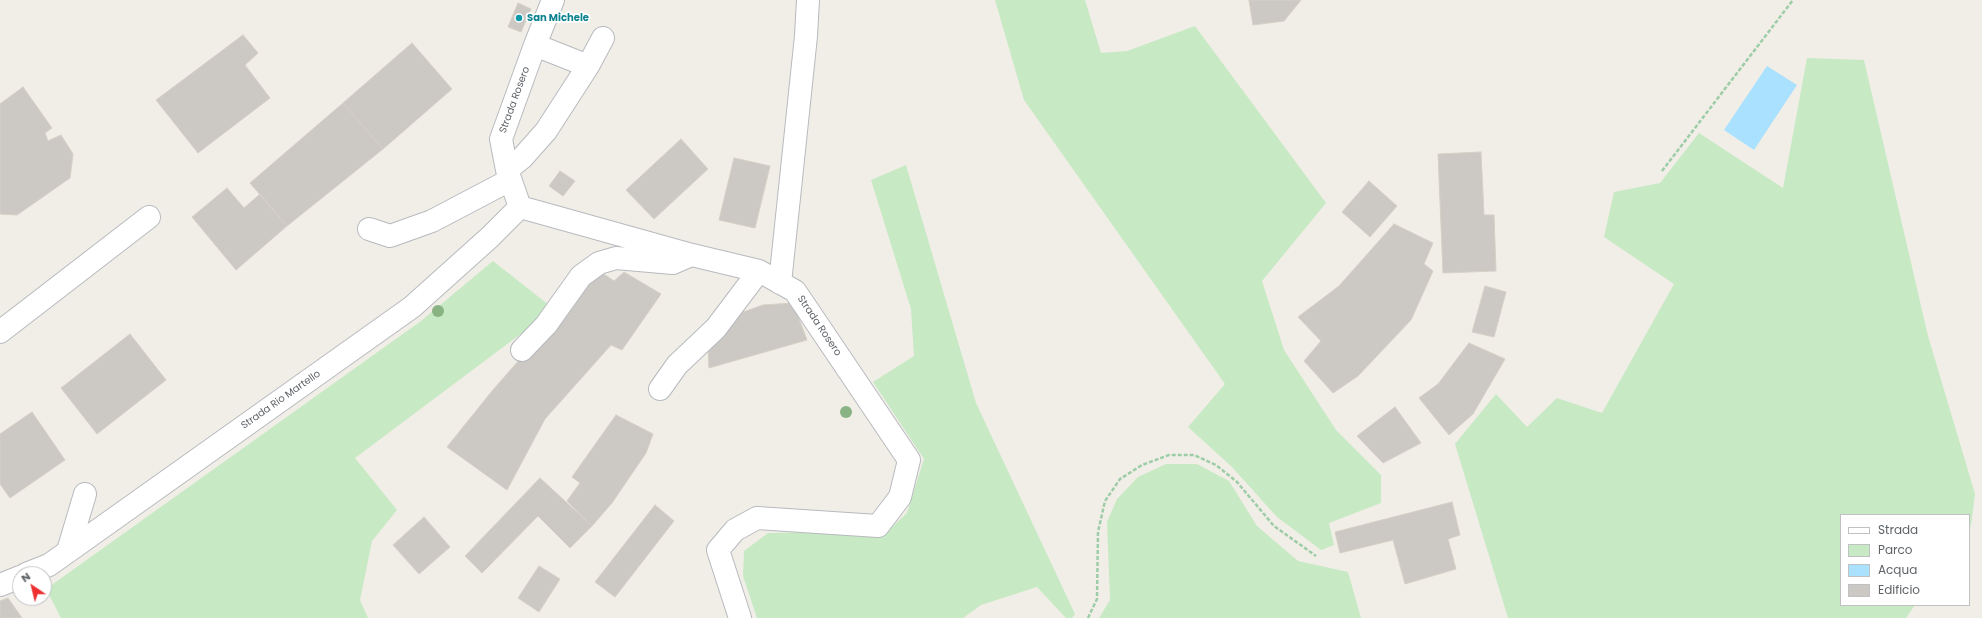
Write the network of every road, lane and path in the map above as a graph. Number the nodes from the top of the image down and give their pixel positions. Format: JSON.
{"nodes":[{"id":1,"x":553,"y":0,"type":"edge"},
{"id":2,"x":808,"y":0,"type":"edge"},
{"id":3,"x":1793,"y":0,"type":"edge"},
{"id":4,"x":603,"y":38,"type":"dead end"},
{"id":5,"x":534,"y":45,"type":"junction"},
{"id":6,"x":588,"y":66,"type":"junction"},
{"id":7,"x":1662,"y":171,"type":"dead end"},
{"id":8,"x":508,"y":175,"type":"junction"},
{"id":9,"x":520,"y":207,"type":"junction"},
{"id":10,"x":149,"y":217,"type":"dead end"},
{"id":11,"x":369,"y":229,"type":"dead end"},
{"id":12,"x":692,"y":255,"type":"junction"},
{"id":13,"x":759,"y":271,"type":"junction"},
{"id":14,"x":780,"y":283,"type":"junction"},
{"id":15,"x":0,"y":332,"type":"edge"},
{"id":16,"x":522,"y":350,"type":"dead end"},
{"id":17,"x":660,"y":389,"type":"dead end"},
{"id":18,"x":85,"y":494,"type":"dead end"},
{"id":19,"x":68,"y":551,"type":"junction"},
{"id":20,"x":1316,"y":556,"type":"dead end"},
{"id":21,"x":46,"y":566,"type":"edge"},
{"id":22,"x":12,"y":580,"type":"edge"},
{"id":23,"x":0,"y":585,"type":"edge"},
{"id":24,"x":740,"y":618,"type":"edge"},
{"id":25,"x":1088,"y":618,"type":"edge"}],
"edges":[{"from":1,"to":5,"type":"street","name":"Strada Rosero"},
{"from":2,"to":14,"type":"street"},
{"from":3,"to":7,"type":"path"},
{"from":4,"to":6,"type":"street"},
{"from":5,"to":6,"type":"street"},
{"from":5,"to":8,"type":"street","name":"Strada Rosero"},
{"from":6,"to":8,"type":"street"},
{"from":8,"to":9,"type":"street","name":"Strada Rosero"},
{"from":8,"to":11,"type":"street"},
{"from":9,"to":12,"type":"street","name":"Strada Rosero"},
{"from":9,"to":19,"type":"street","name":"Strada Rio Martello"},
{"from":10,"to":15,"type":"street"},
{"from":12,"to":13,"type":"street","name":"Strada Rosero"},
{"from":12,"to":16,"type":"street"},
{"from":13,"to":14,"type":"street","name":"Strada Rosero"},
{"from":13,"to":17,"type":"street"},
{"from":14,"to":24,"type":"street","name":"Strada Rosero"},
{"from":18,"to":19,"type":"street"},
{"from":19,"to":21,"type":"street","name":"Strada Rio Martello"},
{"from":20,"to":25,"type":"path"},
{"from":22,"to":23,"type":"street"}]}
